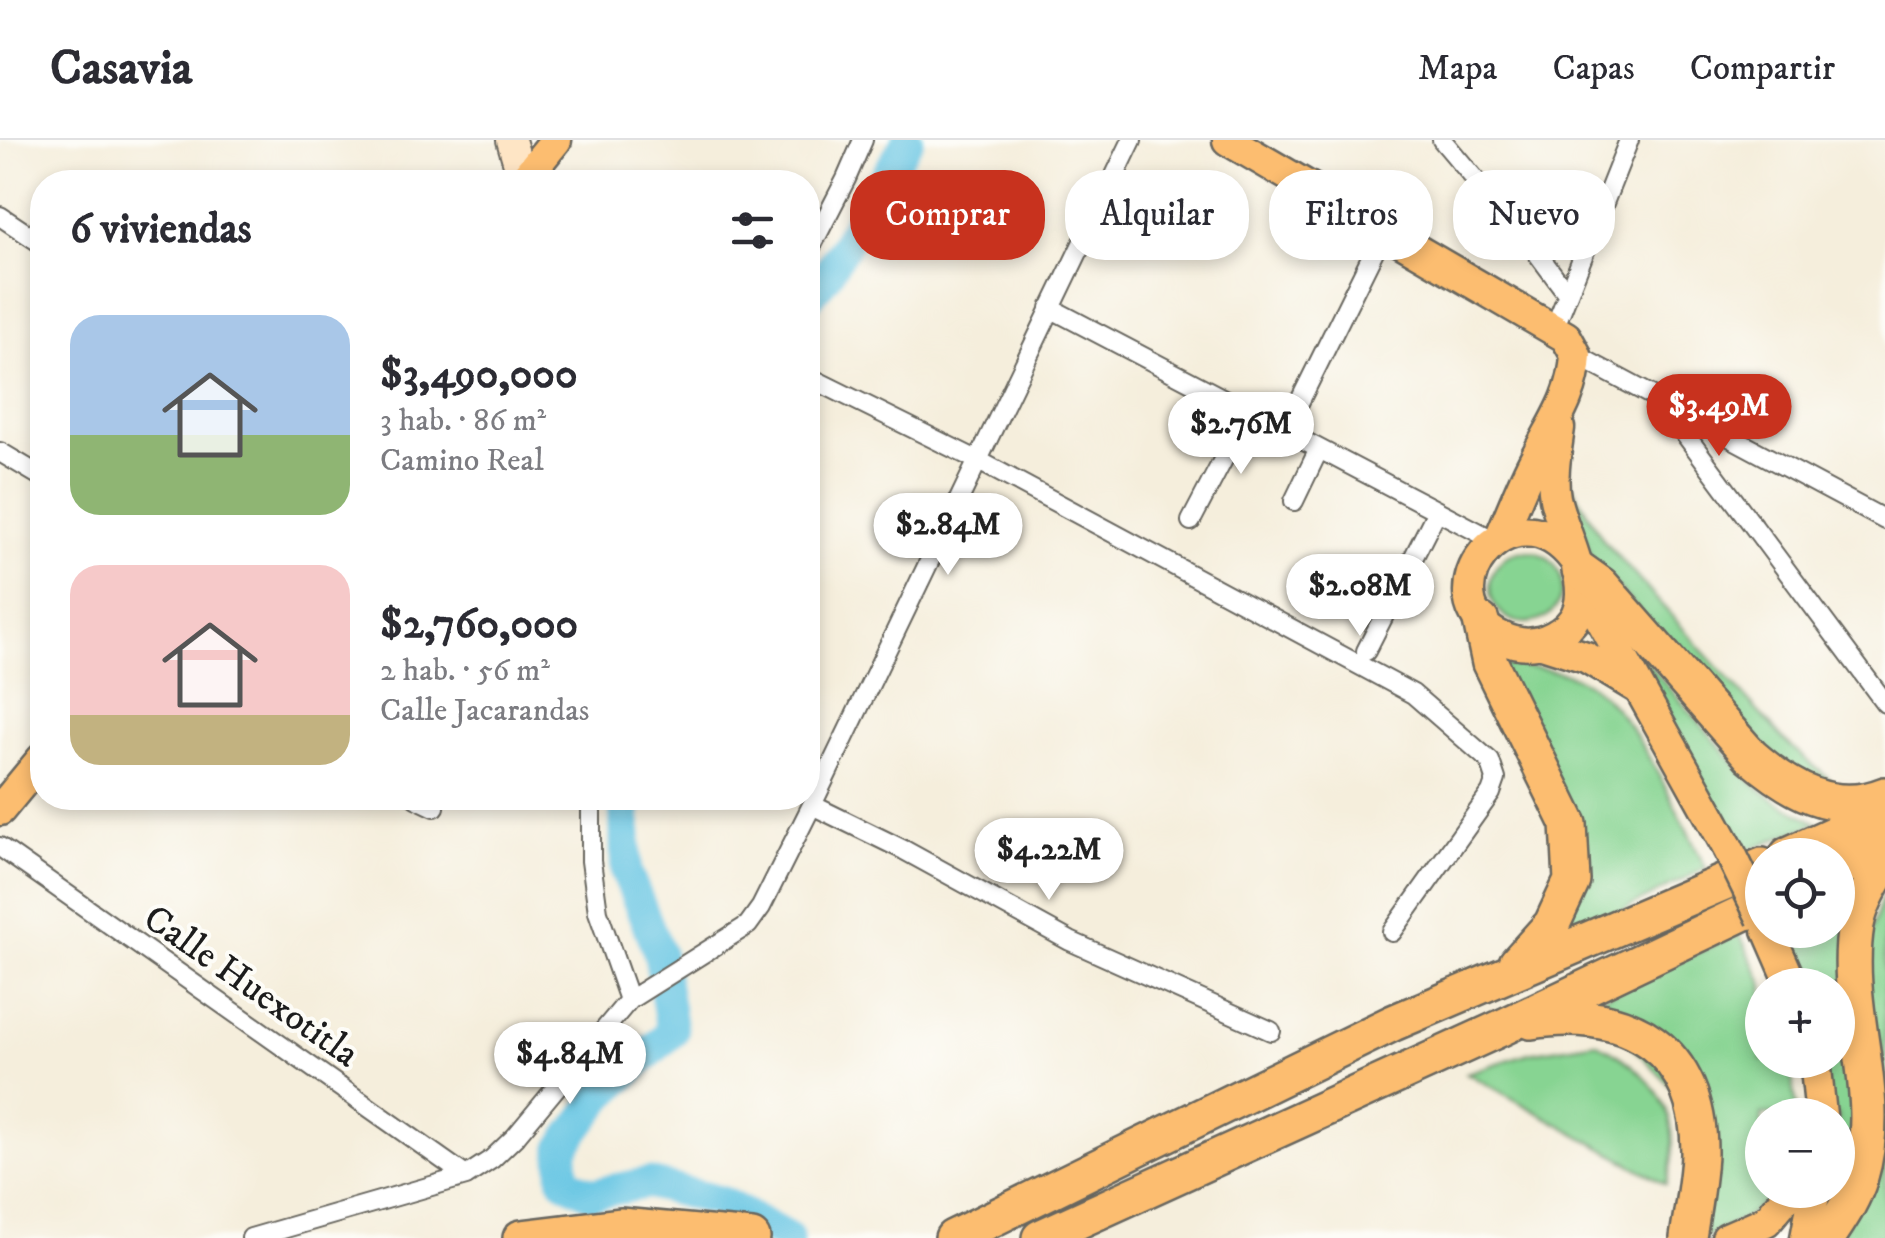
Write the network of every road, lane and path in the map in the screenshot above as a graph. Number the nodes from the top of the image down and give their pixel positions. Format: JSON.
{"nodes":[{"id":1,"x":510,"y":140,"type":"edge"},
{"id":2,"x":556,"y":140,"type":"edge"},
{"id":3,"x":862,"y":140,"type":"edge"},
{"id":4,"x":1132,"y":140,"type":"edge"},
{"id":5,"x":1228,"y":140,"type":"edge"},
{"id":6,"x":1442,"y":140,"type":"edge"},
{"id":7,"x":1629,"y":140,"type":"edge"},
{"id":8,"x":1262,"y":149,"type":"edge"},
{"id":9,"x":519,"y":170,"type":"edge"},
{"id":10,"x":532,"y":170,"type":"edge"},
{"id":11,"x":1293,"y":170,"type":"edge"},
{"id":12,"x":0,"y":216,"type":"edge"},
{"id":13,"x":820,"y":229,"type":"edge"},
{"id":14,"x":30,"y":236,"type":"edge"},
{"id":15,"x":1433,"y":259,"type":"edge"},
{"id":16,"x":1370,"y":260,"type":"edge"},
{"id":17,"x":1566,"y":292,"type":"junction"},
{"id":18,"x":1050,"y":308,"type":"junction"},
{"id":19,"x":1554,"y":329,"type":"junction"},
{"id":20,"x":1576,"y":355,"type":"junction"},
{"id":21,"x":820,"y":382,"type":"edge"},
{"id":22,"x":1662,"y":402,"type":"junction"},
{"id":23,"x":1248,"y":412,"type":"junction"},
{"id":24,"x":1560,"y":419,"type":"junction"},
{"id":25,"x":1285,"y":432,"type":"junction"},
{"id":26,"x":1319,"y":449,"type":"junction"},
{"id":27,"x":0,"y":452,"type":"edge"},
{"id":28,"x":978,"y":461,"type":"junction"},
{"id":29,"x":30,"y":469,"type":"edge"},
{"id":30,"x":1294,"y":501,"type":"dead end"},
{"id":31,"x":1437,"y":511,"type":"junction"},
{"id":32,"x":1885,"y":520,"type":"edge"},
{"id":33,"x":1191,"y":521,"type":"dead end"},
{"id":34,"x":1498,"y":539,"type":"junction"},
{"id":35,"x":1579,"y":571,"type":"junction"},
{"id":36,"x":1480,"y":621,"type":"junction"},
{"id":37,"x":1539,"y":642,"type":"junction"},
{"id":38,"x":1366,"y":651,"type":"dead end"},
{"id":39,"x":1643,"y":692,"type":"junction"},
{"id":40,"x":1885,"y":703,"type":"edge"},
{"id":41,"x":30,"y":774,"type":"edge"},
{"id":42,"x":820,"y":781,"type":"edge"},
{"id":43,"x":1885,"y":796,"type":"edge"},
{"id":44,"x":820,"y":799,"type":"edge"},
{"id":45,"x":0,"y":810,"type":"edge"},
{"id":46,"x":591,"y":810,"type":"edge"},
{"id":47,"x":806,"y":810,"type":"edge"},
{"id":48,"x":1885,"y":812,"type":"edge"},
{"id":49,"x":1826,"y":838,"type":"edge"},
{"id":50,"x":0,"y":847,"type":"edge"},
{"id":51,"x":1885,"y":848,"type":"edge"},
{"id":52,"x":1855,"y":861,"type":"edge"},
{"id":53,"x":1885,"y":863,"type":"edge"},
{"id":54,"x":1745,"y":873,"type":"edge"},
{"id":55,"x":1745,"y":883,"type":"edge"},
{"id":56,"x":1745,"y":912,"type":"edge"},
{"id":57,"x":1392,"y":932,"type":"dead end"},
{"id":58,"x":1488,"y":981,"type":"junction"},
{"id":59,"x":635,"y":996,"type":"junction"},
{"id":60,"x":1501,"y":1028,"type":"junction"},
{"id":61,"x":1271,"y":1031,"type":"dead end"},
{"id":62,"x":466,"y":1176,"type":"junction"},
{"id":63,"x":1777,"y":1208,"type":"edge"},
{"id":64,"x":1812,"y":1208,"type":"edge"},
{"id":65,"x":968,"y":1231,"type":"edge"},
{"id":66,"x":251,"y":1238,"type":"edge"},
{"id":67,"x":521,"y":1238,"type":"edge"},
{"id":68,"x":752,"y":1238,"type":"edge"},
{"id":69,"x":919,"y":1238,"type":"edge"},
{"id":70,"x":1040,"y":1238,"type":"edge"},
{"id":71,"x":1688,"y":1238,"type":"edge"},
{"id":72,"x":1727,"y":1238,"type":"edge"},
{"id":73,"x":1806,"y":1238,"type":"edge"},
{"id":74,"x":1828,"y":1238,"type":"edge"}],
"edges":[{"from":1,"to":9,"type":"main road"},
{"from":2,"to":10,"type":"main road"},
{"from":3,"to":13,"type":"street"},
{"from":4,"to":18,"type":"street"},
{"from":5,"to":8,"type":"main road"},
{"from":6,"to":17,"type":"street"},
{"from":7,"to":17,"type":"street"},
{"from":8,"to":11,"type":"main road"},
{"from":12,"to":14,"type":"street"},
{"from":15,"to":19,"type":"main road"},
{"from":16,"to":25,"type":"street"},
{"from":17,"to":19,"type":"street"},
{"from":18,"to":23,"type":"street"},
{"from":18,"to":28,"type":"street"},
{"from":19,"to":20,"type":"main road"},
{"from":20,"to":22,"type":"street"},
{"from":20,"to":24,"type":"main road"},
{"from":21,"to":28,"type":"street"},
{"from":22,"to":32,"type":"street"},
{"from":22,"to":40,"type":"street"},
{"from":23,"to":25,"type":"street"},
{"from":23,"to":33,"type":"street"},
{"from":24,"to":34,"type":"main road"},
{"from":24,"to":35,"type":"main road"},
{"from":25,"to":26,"type":"street"},
{"from":26,"to":30,"type":"street"},
{"from":26,"to":31,"type":"street"},
{"from":27,"to":29,"type":"street"},
{"from":28,"to":42,"type":"street"},
{"from":28,"to":57,"type":"street"},
{"from":31,"to":34,"type":"street"},
{"from":31,"to":38,"type":"street"},
{"from":34,"to":35,"type":"main road"},
{"from":34,"to":36,"type":"main road"},
{"from":35,"to":37,"type":"main road"},
{"from":35,"to":39,"type":"main road"},
{"from":35,"to":43,"type":"highway"},
{"from":36,"to":37,"type":"main road"},
{"from":36,"to":58,"type":"highway"},
{"from":37,"to":39,"type":"main road"},
{"from":39,"to":55,"type":"main road","bridge":true},
{"from":41,"to":45,"type":"main road"},
{"from":44,"to":61,"type":"street"},
{"from":46,"to":59,"type":"street"},
{"from":47,"to":59,"type":"street"},
{"from":48,"to":49,"type":"highway"},
{"from":50,"to":62,"type":"street","name":"Calle Huexotitla"},
{"from":51,"to":52,"type":"highway"},
{"from":53,"to":74,"type":"highway"},
{"from":54,"to":58,"type":"highway"},
{"from":56,"to":60,"type":"highway"},
{"from":58,"to":65,"type":"highway"},
{"from":59,"to":62,"type":"street"},
{"from":60,"to":70,"type":"highway"},
{"from":60,"to":71,"type":"highway"},
{"from":62,"to":66,"type":"street"},
{"from":63,"to":72,"type":"main road"},
{"from":64,"to":73,"type":"main road"},
{"from":65,"to":69,"type":"highway"},
{"from":67,"to":68,"type":"highway"}]}
